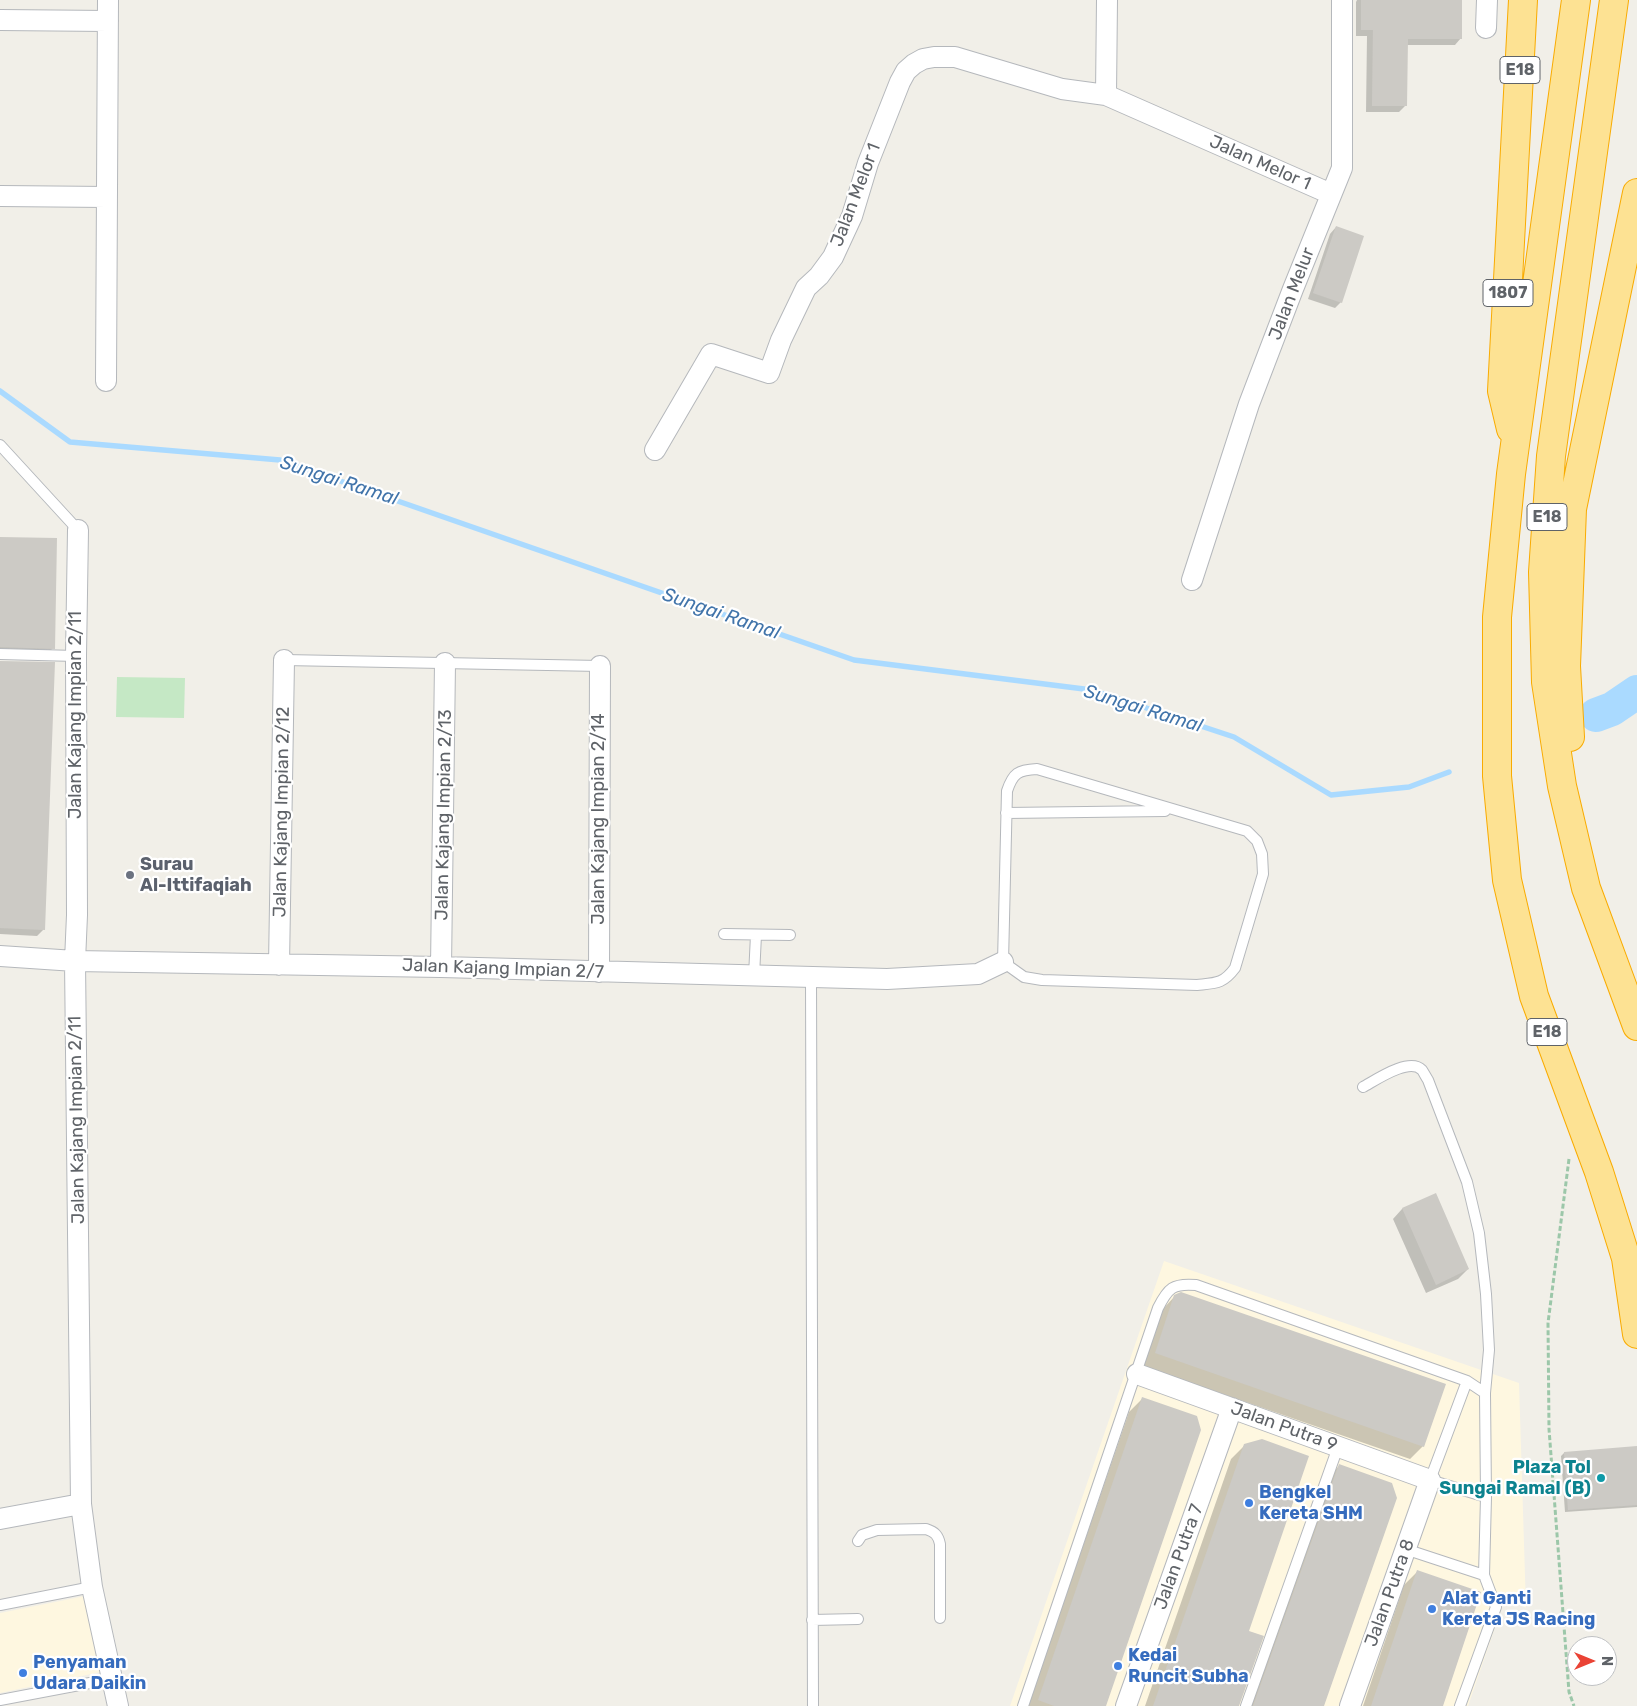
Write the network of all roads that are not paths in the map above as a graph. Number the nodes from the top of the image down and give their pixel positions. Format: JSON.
{"nodes":[{"id":1,"x":108,"y":0,"type":"edge"},
{"id":2,"x":1107,"y":0,"type":"edge"},
{"id":3,"x":1342,"y":0,"type":"edge"},
{"id":4,"x":1488,"y":0,"type":"edge"},
{"id":5,"x":1523,"y":0,"type":"edge"},
{"id":6,"x":1576,"y":0,"type":"edge"},
{"id":7,"x":1614,"y":0,"type":"edge"},
{"id":8,"x":0,"y":20,"type":"edge"},
{"id":9,"x":108,"y":22,"type":"junction"},
{"id":10,"x":1486,"y":28,"type":"dead end"},
{"id":11,"x":1106,"y":95,"type":"junction"},
{"id":12,"x":1517,"y":139,"type":"joint"},
{"id":13,"x":1637,"y":193,"type":"edge"},
{"id":14,"x":1331,"y":194,"type":"junction"},
{"id":15,"x":0,"y":196,"type":"edge"},
{"id":16,"x":107,"y":197,"type":"junction"},
{"id":17,"x":106,"y":381,"type":"dead end"},
{"id":18,"x":0,"y":445,"type":"edge"},
{"id":19,"x":1515,"y":446,"type":"junction"},
{"id":20,"x":655,"y":450,"type":"dead end"},
{"id":21,"x":78,"y":530,"type":"joint"},
{"id":22,"x":1192,"y":580,"type":"dead end"},
{"id":23,"x":0,"y":654,"type":"edge"},
{"id":24,"x":76,"y":656,"type":"junction"},
{"id":25,"x":284,"y":660,"type":"joint"},
{"id":26,"x":445,"y":663,"type":"junction"},
{"id":27,"x":600,"y":666,"type":"joint"},
{"id":28,"x":1176,"y":811,"type":"junction"},
{"id":29,"x":1006,"y":812,"type":"junction"},
{"id":30,"x":1586,"y":888,"type":"junction"},
{"id":31,"x":724,"y":934,"type":"dead end"},
{"id":32,"x":756,"y":935,"type":"junction"},
{"id":33,"x":790,"y":935,"type":"dead end"},
{"id":34,"x":0,"y":956,"type":"edge"},
{"id":35,"x":75,"y":961,"type":"junction"},
{"id":36,"x":1003,"y":962,"type":"junction"},
{"id":37,"x":279,"y":965,"type":"junction"},
{"id":38,"x":440,"y":967,"type":"junction"},
{"id":39,"x":599,"y":972,"type":"junction"},
{"id":40,"x":754,"y":976,"type":"junction"},
{"id":41,"x":811,"y":978,"type":"junction"},
{"id":42,"x":1632,"y":1008,"type":"edge"},
{"id":43,"x":1637,"y":1026,"type":"edge"},
{"id":44,"x":1363,"y":1087,"type":"dead end"},
{"id":45,"x":1637,"y":1334,"type":"edge"},
{"id":46,"x":1137,"y":1374,"type":"junction"},
{"id":47,"x":1466,"y":1381,"type":"junction"},
{"id":48,"x":1485,"y":1393,"type":"junction"},
{"id":49,"x":1232,"y":1408,"type":"junction"},
{"id":50,"x":1338,"y":1447,"type":"junction"},
{"id":51,"x":1430,"y":1480,"type":"junction"},
{"id":52,"x":1486,"y":1497,"type":"junction"},
{"id":53,"x":80,"y":1504,"type":"junction"},
{"id":54,"x":0,"y":1519,"type":"edge"},
{"id":55,"x":858,"y":1541,"type":"dead end"},
{"id":56,"x":1405,"y":1549,"type":"junction"},
{"id":57,"x":1484,"y":1575,"type":"junction"},
{"id":58,"x":92,"y":1586,"type":"junction"},
{"id":59,"x":0,"y":1605,"type":"edge"},
{"id":60,"x":940,"y":1618,"type":"dead end"},
{"id":61,"x":858,"y":1619,"type":"dead end"},
{"id":62,"x":812,"y":1620,"type":"junction"},
{"id":63,"x":111,"y":1679,"type":"junction"},
{"id":64,"x":0,"y":1700,"type":"edge"},
{"id":65,"x":118,"y":1706,"type":"edge"},
{"id":66,"x":813,"y":1706,"type":"edge"},
{"id":67,"x":1023,"y":1706,"type":"edge"},
{"id":68,"x":1126,"y":1706,"type":"edge"},
{"id":69,"x":1246,"y":1706,"type":"edge"},
{"id":70,"x":1350,"y":1706,"type":"edge"},
{"id":71,"x":1460,"y":1706,"type":"edge"}],
"edges":[{"from":1,"to":9,"type":"street"},
{"from":2,"to":11,"type":"street"},
{"from":3,"to":14,"type":"street","name":"Jalan Melur"},
{"from":4,"to":10,"type":"street"},
{"from":5,"to":12,"type":"highway","number":"E18"},
{"from":6,"to":19,"type":"highway","number":"E18"},
{"from":7,"to":30,"type":"highway","number":"E18"},
{"from":8,"to":9,"type":"street"},
{"from":9,"to":16,"type":"street"},
{"from":11,"to":14,"type":"street","name":"Jalan Melor 1"},
{"from":11,"to":20,"type":"street","name":"Jalan Melor 1"},
{"from":12,"to":19,"type":"highway","number":"1807"},
{"from":13,"to":30,"type":"highway"},
{"from":14,"to":22,"type":"street","name":"Jalan Melur"},
{"from":15,"to":16,"type":"street"},
{"from":16,"to":17,"type":"street"},
{"from":18,"to":21,"type":"lane"},
{"from":19,"to":45,"type":"highway","number":"E18"},
{"from":21,"to":24,"type":"street","name":"Jalan Kajang Impian 2/11"},
{"from":23,"to":24,"type":"lane"},
{"from":24,"to":35,"type":"street","name":"Jalan Kajang Impian 2/11"},
{"from":25,"to":26,"type":"lane"},
{"from":25,"to":37,"type":"street","name":"Jalan Kajang Impian 2/12"},
{"from":26,"to":27,"type":"lane"},
{"from":26,"to":38,"type":"street","name":"Jalan Kajang Impian 2/13"},
{"from":27,"to":39,"type":"street","name":"Jalan Kajang Impian 2/14"},
{"from":28,"to":29,"type":"lane"},
{"from":28,"to":29,"type":"lane"},
{"from":28,"to":36,"type":"lane"},
{"from":29,"to":36,"type":"lane"},
{"from":30,"to":42,"type":"highway","number":"E18"},
{"from":31,"to":32,"type":"lane"},
{"from":32,"to":33,"type":"lane"},
{"from":32,"to":40,"type":"lane"},
{"from":34,"to":35,"type":"street","name":"Jalan Kajang Impian 2/7"},
{"from":35,"to":37,"type":"street","name":"Jalan Kajang Impian 2/7"},
{"from":35,"to":53,"type":"street","name":"Jalan Kajang Impian 2/11"},
{"from":36,"to":41,"type":"street","name":"Jalan Kajang Impian 2/7"},
{"from":37,"to":38,"type":"street","name":"Jalan Kajang Impian 2/7"},
{"from":38,"to":39,"type":"street","name":"Jalan Kajang Impian 2/7"},
{"from":39,"to":40,"type":"street","name":"Jalan Kajang Impian 2/7"},
{"from":40,"to":41,"type":"street","name":"Jalan Kajang Impian 2/7"},
{"from":41,"to":62,"type":"lane"},
{"from":42,"to":43,"type":"highway","number":"E18"},
{"from":44,"to":48,"type":"lane"},
{"from":46,"to":47,"type":"lane"},
{"from":46,"to":49,"type":"street","name":"Jalan Putra 9"},
{"from":46,"to":67,"type":"lane"},
{"from":47,"to":48,"type":"lane"},
{"from":47,"to":51,"type":"lane"},
{"from":48,"to":52,"type":"lane"},
{"from":49,"to":50,"type":"street","name":"Jalan Putra 9"},
{"from":49,"to":68,"type":"street","name":"Jalan Putra 7"},
{"from":50,"to":51,"type":"street","name":"Jalan Putra 9"},
{"from":50,"to":69,"type":"lane"},
{"from":51,"to":52,"type":"lane"},
{"from":51,"to":56,"type":"street","name":"Jalan Putra 8"},
{"from":52,"to":57,"type":"lane"},
{"from":53,"to":54,"type":"street"},
{"from":53,"to":58,"type":"street","name":"Jalan Kajang Impian 2/11"},
{"from":55,"to":60,"type":"lane"},
{"from":56,"to":57,"type":"lane"},
{"from":56,"to":70,"type":"street","name":"Jalan Putra 8"},
{"from":57,"to":71,"type":"lane"},
{"from":58,"to":59,"type":"lane"},
{"from":58,"to":63,"type":"street","name":"Jalan Kajang Impian 2/11"},
{"from":61,"to":62,"type":"lane"},
{"from":62,"to":66,"type":"lane"},
{"from":63,"to":64,"type":"lane"},
{"from":63,"to":65,"type":"street","name":"Jalan Kajang Impian 2/11"}]}
